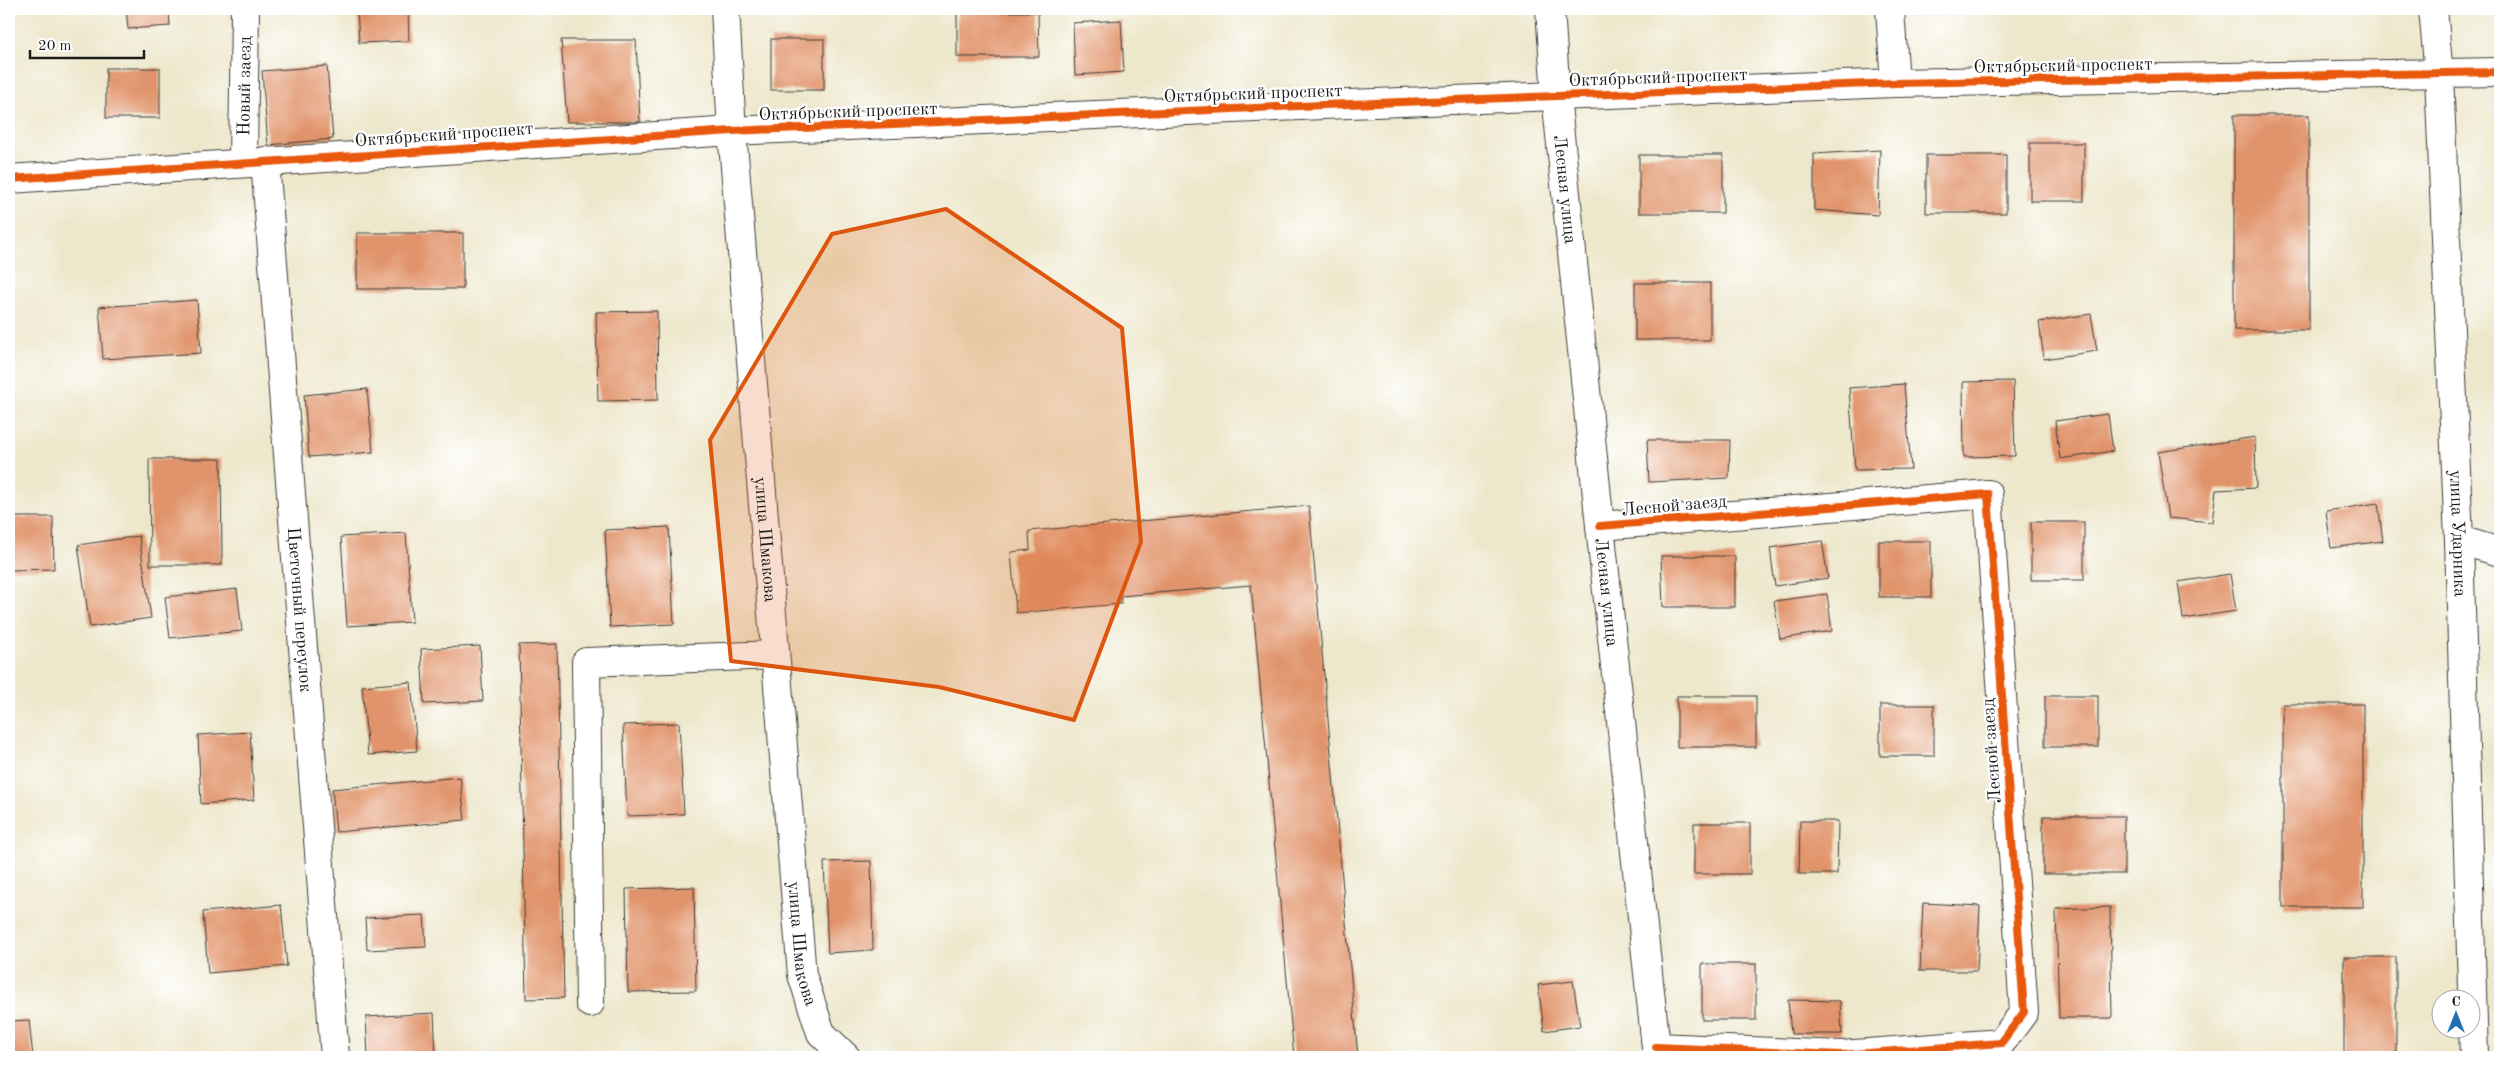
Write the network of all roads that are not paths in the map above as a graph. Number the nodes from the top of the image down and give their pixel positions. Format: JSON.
{"nodes":[{"id":1,"x":245,"y":9,"type":"edge"},
{"id":2,"x":725,"y":9,"type":"edge"},
{"id":3,"x":1550,"y":9,"type":"edge"},
{"id":4,"x":1890,"y":9,"type":"edge"},
{"id":5,"x":2432,"y":9,"type":"edge"},
{"id":6,"x":2500,"y":72,"type":"edge"},
{"id":7,"x":2439,"y":74,"type":"junction"},
{"id":8,"x":1895,"y":83,"type":"junction"},
{"id":9,"x":1556,"y":96,"type":"junction"},
{"id":10,"x":732,"y":130,"type":"junction"},
{"id":11,"x":254,"y":162,"type":"junction"},
{"id":12,"x":9,"y":179,"type":"edge"},
{"id":13,"x":1600,"y":526,"type":"junction"},
{"id":14,"x":2459,"y":540,"type":"junction"},
{"id":15,"x":2500,"y":552,"type":"edge"},
{"id":16,"x":776,"y":655,"type":"junction"},
{"id":17,"x":590,"y":1003,"type":"dead end"},
{"id":18,"x":834,"y":1051,"type":"edge"},
{"id":19,"x":1656,"y":1052,"type":"edge"},
{"id":20,"x":335,"y":1057,"type":"edge"},
{"id":21,"x":2474,"y":1057,"type":"edge"}],
"edges":[{"from":1,"to":11,"type":"street","name":"Новый заезд"},
{"from":2,"to":10,"type":"street","name":"улица Шмакова"},
{"from":3,"to":9,"type":"street","name":"Лесная улица"},
{"from":4,"to":8,"type":"street"},
{"from":5,"to":7,"type":"street","name":"улица Ударника"},
{"from":6,"to":7,"type":"street","name":"Октябрьский проспект"},
{"from":7,"to":8,"type":"street","name":"Октябрьский проспект"},
{"from":7,"to":14,"type":"street","name":"улица Ударника"},
{"from":8,"to":9,"type":"street","name":"Октябрьский проспект"},
{"from":9,"to":10,"type":"street","name":"Октябрьский проспект"},
{"from":9,"to":13,"type":"street","name":"Лесная улица"},
{"from":10,"to":11,"type":"street","name":"Октябрьский проспект"},
{"from":10,"to":16,"type":"street","name":"улица Шмакова"},
{"from":11,"to":12,"type":"street","name":"Октябрьский проспект"},
{"from":11,"to":20,"type":"street","name":"Цветочный переулок"},
{"from":13,"to":19,"type":"street","name":"Лесная улица"},
{"from":13,"to":19,"type":"street","name":"Лесной заезд"},
{"from":14,"to":15,"type":"street"},
{"from":14,"to":21,"type":"street","name":"улица Ударника"},
{"from":16,"to":17,"type":"street"},
{"from":16,"to":18,"type":"street","name":"улица Шмакова"}]}
